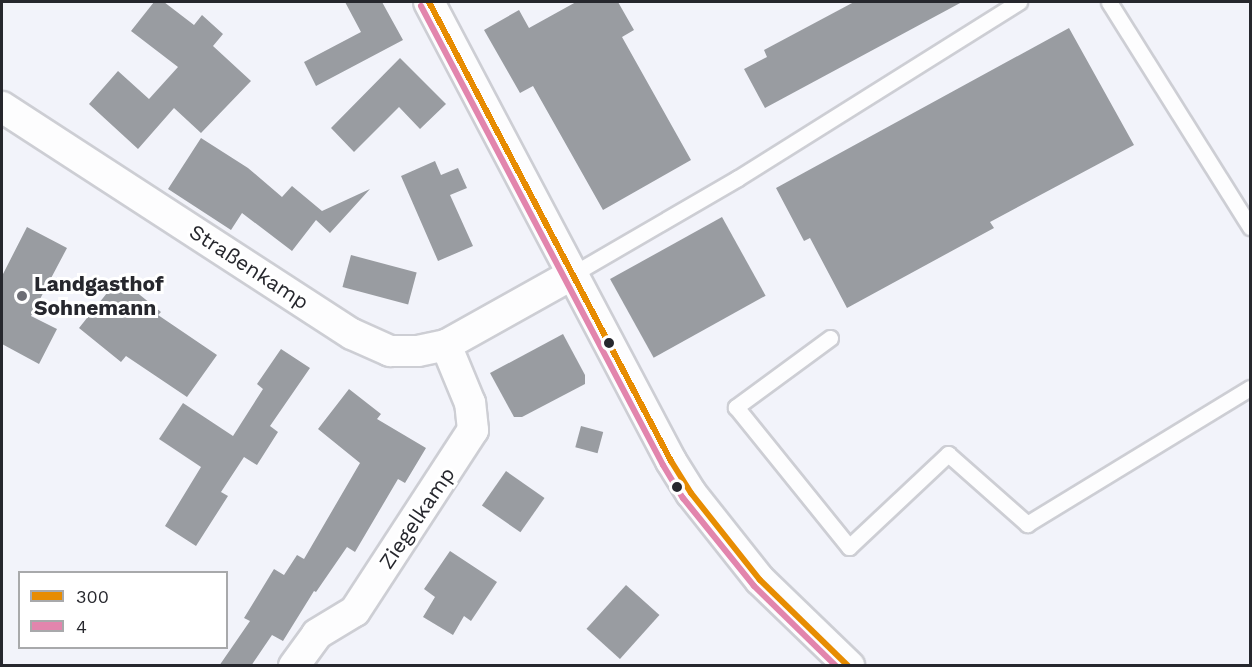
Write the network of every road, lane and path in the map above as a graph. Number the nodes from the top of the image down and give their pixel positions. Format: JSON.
{"nodes":[{"id":1,"x":429,"y":2,"type":"edge"},
{"id":2,"x":1019,"y":2,"type":"edge"},
{"id":3,"x":1109,"y":2,"type":"edge"},
{"id":4,"x":2,"y":106,"type":"edge"},
{"id":5,"x":1251,"y":227,"type":"edge"},
{"id":6,"x":573,"y":274,"type":"junction"},
{"id":7,"x":830,"y":338,"type":"dead end"},
{"id":8,"x":446,"y":345,"type":"junction"},
{"id":9,"x":1251,"y":388,"type":"edge"},
{"id":10,"x":294,"y":666,"type":"edge"},
{"id":11,"x":849,"y":666,"type":"edge"}],
"edges":[{"from":1,"to":6,"type":"street"},
{"from":2,"to":6,"type":"lane"},
{"from":3,"to":5,"type":"lane"},
{"from":4,"to":8,"type":"street","name":"Straßenkamp"},
{"from":6,"to":8,"type":"street","name":"Straßenkamp"},
{"from":6,"to":11,"type":"street"},
{"from":7,"to":9,"type":"lane"},
{"from":8,"to":10,"type":"street","name":"Ziegelkamp"}]}
